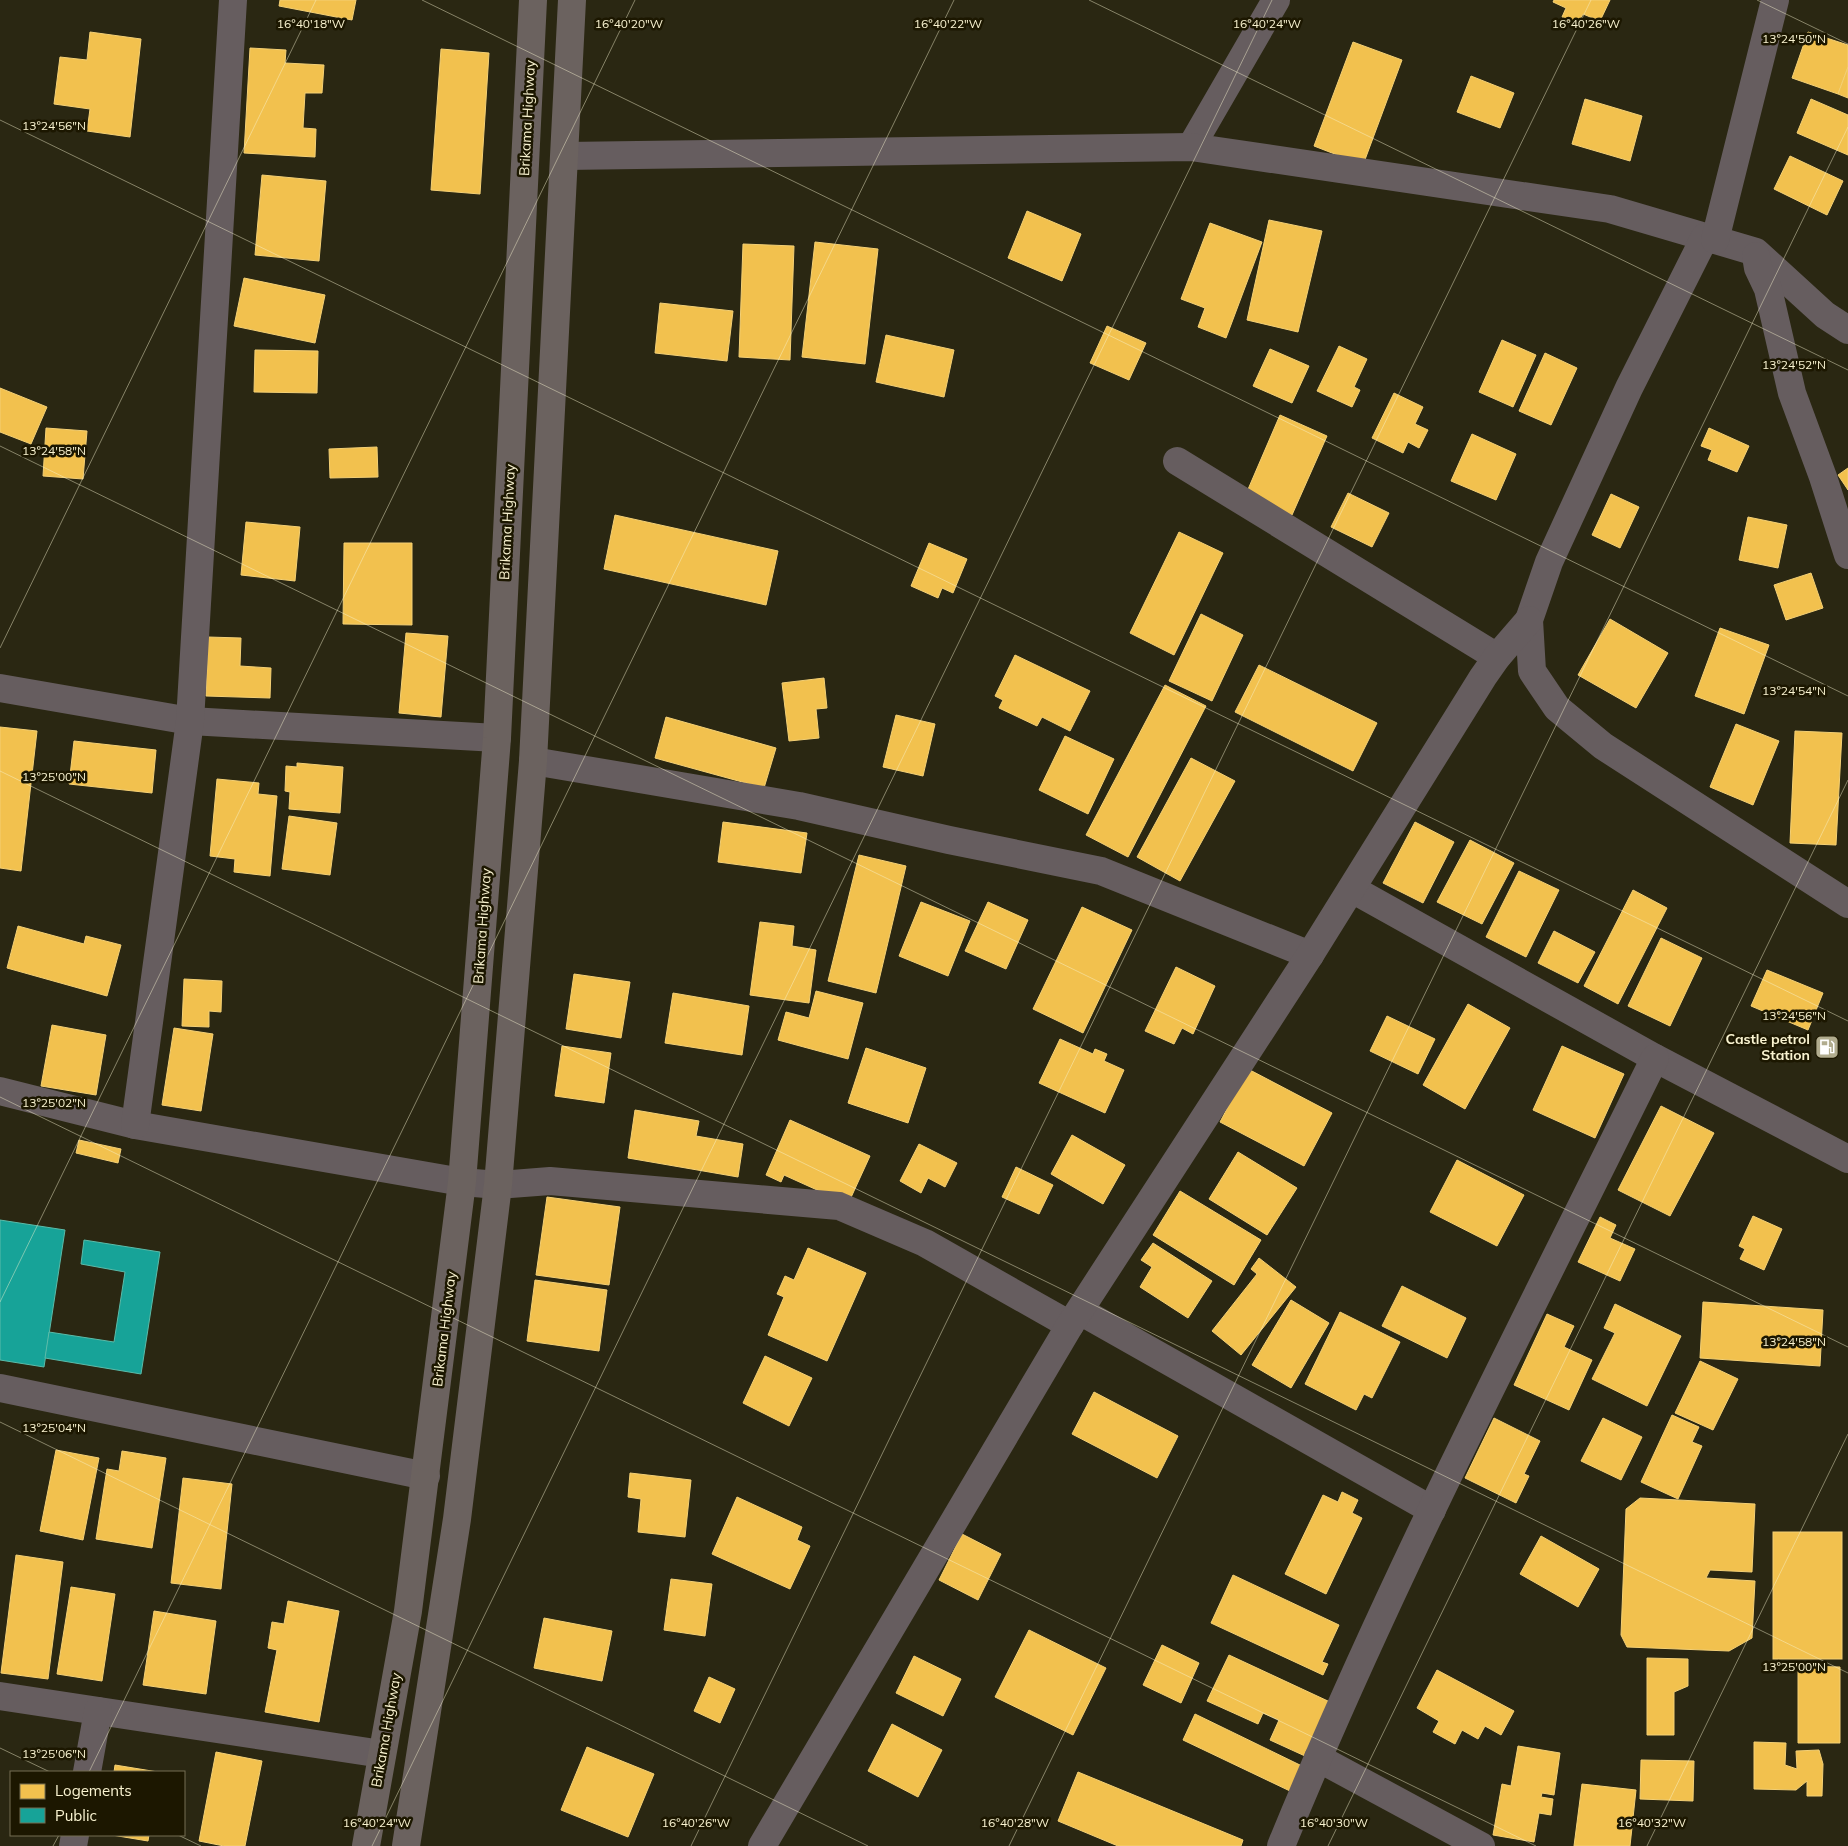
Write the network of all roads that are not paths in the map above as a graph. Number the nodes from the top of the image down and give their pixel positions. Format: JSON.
{"nodes":[{"id":1,"x":233,"y":0,"type":"edge"},
{"id":2,"x":533,"y":0,"type":"edge"},
{"id":3,"x":572,"y":0,"type":"edge"},
{"id":4,"x":1276,"y":0,"type":"edge"},
{"id":5,"x":1775,"y":0,"type":"edge"},
{"id":6,"x":1191,"y":147,"type":"junction"},
{"id":7,"x":565,"y":156,"type":"junction"},
{"id":8,"x":1710,"y":238,"type":"junction"},
{"id":9,"x":1756,"y":252,"type":"junction"},
{"id":10,"x":1848,"y":330,"type":"edge"},
{"id":11,"x":1177,"y":461,"type":"dead end"},
{"id":12,"x":1848,"y":555,"type":"edge"},
{"id":13,"x":1529,"y":620,"type":"junction"},
{"id":14,"x":1497,"y":657,"type":"junction"},
{"id":15,"x":0,"y":688,"type":"edge"},
{"id":16,"x":190,"y":721,"type":"junction"},
{"id":17,"x":497,"y":738,"type":"junction"},
{"id":18,"x":533,"y":760,"type":"junction"},
{"id":19,"x":1352,"y":889,"type":"junction"},
{"id":20,"x":1848,"y":904,"type":"edge"},
{"id":21,"x":1310,"y":955,"type":"junction"},
{"id":22,"x":1655,"y":1058,"type":"junction"},
{"id":23,"x":0,"y":1091,"type":"edge"},
{"id":24,"x":136,"y":1125,"type":"junction"},
{"id":25,"x":1848,"y":1159,"type":"edge"},
{"id":26,"x":462,"y":1182,"type":"junction"},
{"id":27,"x":498,"y":1185,"type":"junction"},
{"id":28,"x":1075,"y":1318,"type":"junction"},
{"id":29,"x":0,"y":1388,"type":"edge"},
{"id":30,"x":426,"y":1476,"type":"junction"},
{"id":31,"x":1432,"y":1510,"type":"junction"},
{"id":32,"x":0,"y":1696,"type":"edge"},
{"id":33,"x":98,"y":1710,"type":"junction"},
{"id":34,"x":382,"y":1754,"type":"junction"},
{"id":35,"x":1318,"y":1758,"type":"junction"},
{"id":36,"x":86,"y":1771,"type":"edge"},
{"id":37,"x":366,"y":1846,"type":"edge"},
{"id":38,"x":406,"y":1846,"type":"edge"},
{"id":39,"x":762,"y":1846,"type":"edge"},
{"id":40,"x":1280,"y":1846,"type":"edge"},
{"id":41,"x":1481,"y":1846,"type":"edge"}],
"edges":[{"from":1,"to":16,"type":"street"},
{"from":2,"to":17,"type":"highway","name":"Brikama Highway"},
{"from":3,"to":7,"type":"highway"},
{"from":4,"to":6,"type":"street"},
{"from":5,"to":8,"type":"street"},
{"from":6,"to":7,"type":"street"},
{"from":6,"to":8,"type":"street"},
{"from":7,"to":18,"type":"highway"},
{"from":8,"to":9,"type":"street"},
{"from":8,"to":13,"type":"street"},
{"from":9,"to":10,"type":"street"},
{"from":9,"to":12,"type":"street"},
{"from":11,"to":14,"type":"street"},
{"from":13,"to":14,"type":"street"},
{"from":13,"to":20,"type":"street"},
{"from":14,"to":19,"type":"street"},
{"from":15,"to":16,"type":"street"},
{"from":16,"to":17,"type":"street"},
{"from":16,"to":24,"type":"street"},
{"from":17,"to":26,"type":"highway","name":"Brikama Highway"},
{"from":18,"to":21,"type":"street"},
{"from":18,"to":27,"type":"highway"},
{"from":19,"to":21,"type":"street"},
{"from":19,"to":22,"type":"street"},
{"from":21,"to":28,"type":"street"},
{"from":22,"to":25,"type":"street"},
{"from":22,"to":31,"type":"street"},
{"from":23,"to":24,"type":"street"},
{"from":24,"to":26,"type":"street"},
{"from":26,"to":27,"type":"street"},
{"from":26,"to":30,"type":"highway","name":"Brikama Highway"},
{"from":27,"to":28,"type":"street"},
{"from":27,"to":38,"type":"highway"},
{"from":28,"to":31,"type":"street"},
{"from":28,"to":39,"type":"street"},
{"from":29,"to":30,"type":"street"},
{"from":30,"to":34,"type":"highway","name":"Brikama Highway"},
{"from":31,"to":35,"type":"street"},
{"from":32,"to":33,"type":"street"},
{"from":33,"to":34,"type":"street"},
{"from":33,"to":36,"type":"street"},
{"from":34,"to":37,"type":"highway","name":"Brikama Highway"},
{"from":35,"to":40,"type":"street"},
{"from":35,"to":41,"type":"street"}]}
